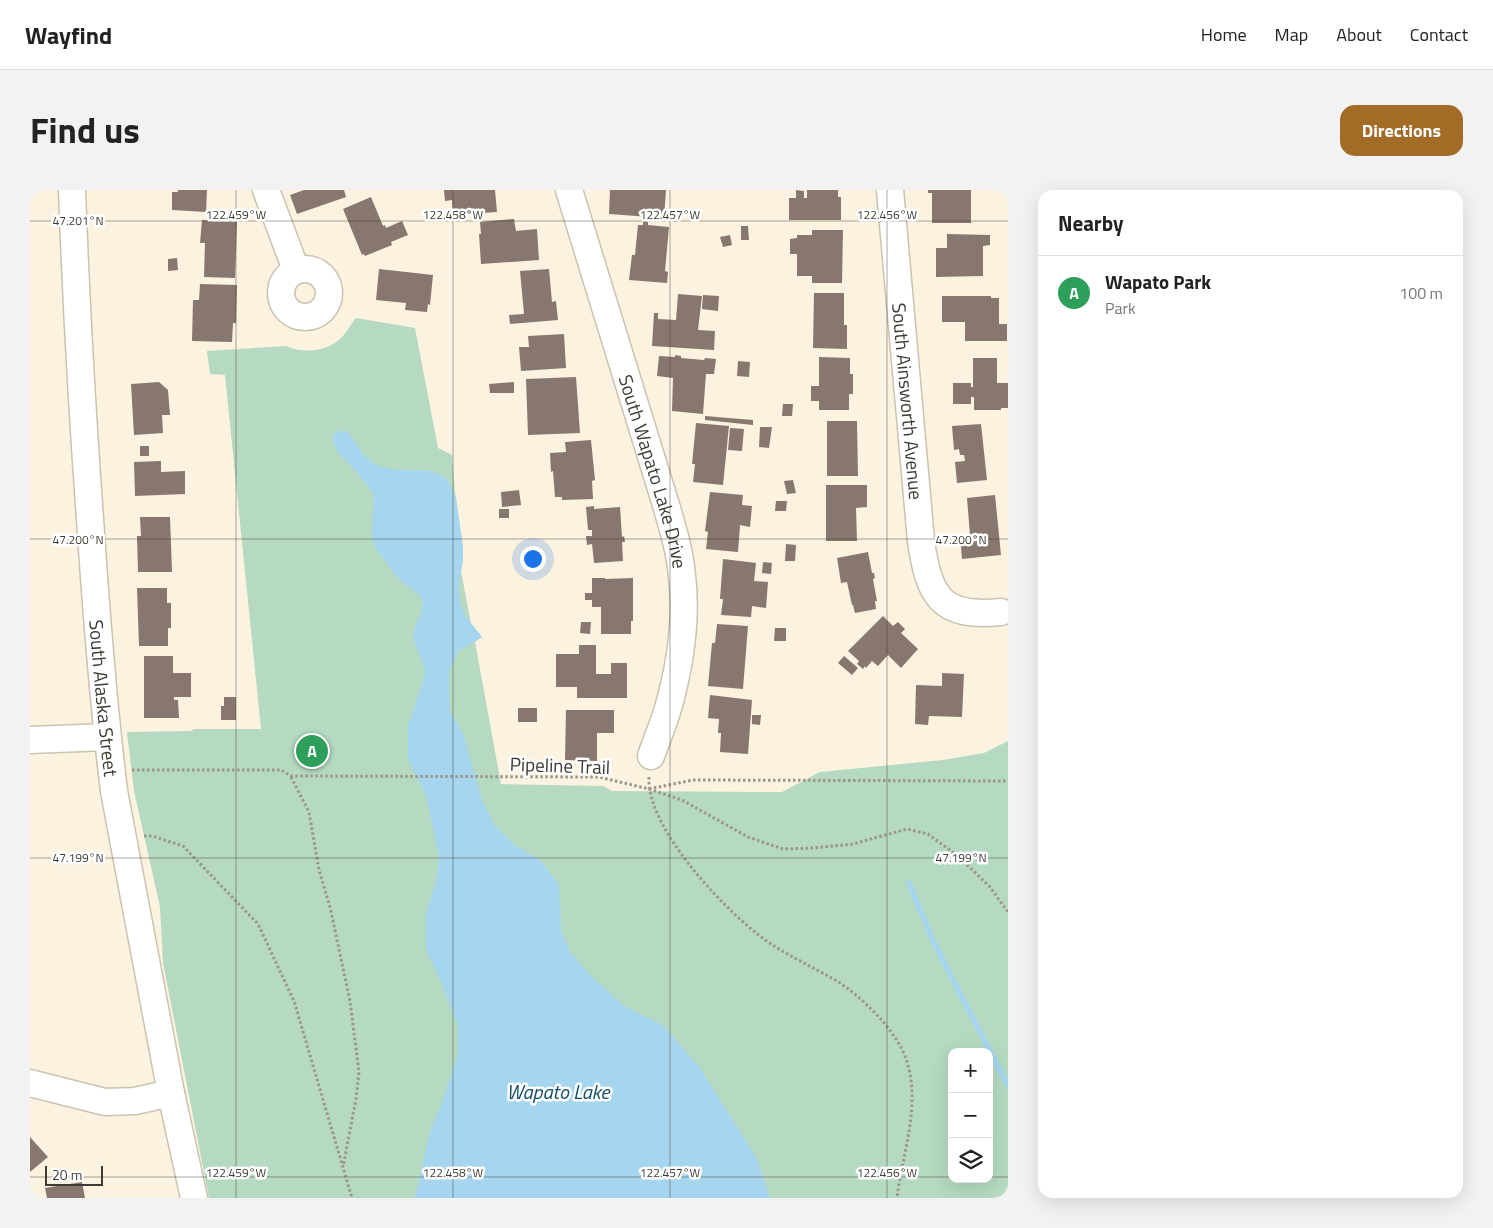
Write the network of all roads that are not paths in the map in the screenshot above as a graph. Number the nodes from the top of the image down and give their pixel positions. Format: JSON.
{"nodes":[{"id":1,"x":72,"y":190,"type":"edge"},
{"id":2,"x":266,"y":190,"type":"edge"},
{"id":3,"x":569,"y":190,"type":"edge"},
{"id":4,"x":890,"y":190,"type":"edge"},
{"id":5,"x":296,"y":270,"type":"dead end"},
{"id":6,"x":1001,"y":612,"type":"dead end"},
{"id":7,"x":107,"y":737,"type":"junction"},
{"id":8,"x":30,"y":740,"type":"edge"},
{"id":9,"x":651,"y":756,"type":"dead end"},
{"id":10,"x":30,"y":1083,"type":"edge"},
{"id":11,"x":171,"y":1093,"type":"junction"},
{"id":12,"x":192,"y":1198,"type":"edge"}],
"edges":[{"from":1,"to":7,"type":"street","name":"South Alaska Street"},
{"from":2,"to":5,"type":"street"},
{"from":3,"to":9,"type":"street","name":"South Wapato Lake Drive"},
{"from":4,"to":6,"type":"street","name":"South Ainsworth Avenue"},
{"from":7,"to":8,"type":"street"},
{"from":7,"to":11,"type":"street","name":"South Alaska Street"},
{"from":10,"to":11,"type":"street"},
{"from":11,"to":12,"type":"street","name":"South Alaska Street"}]}
